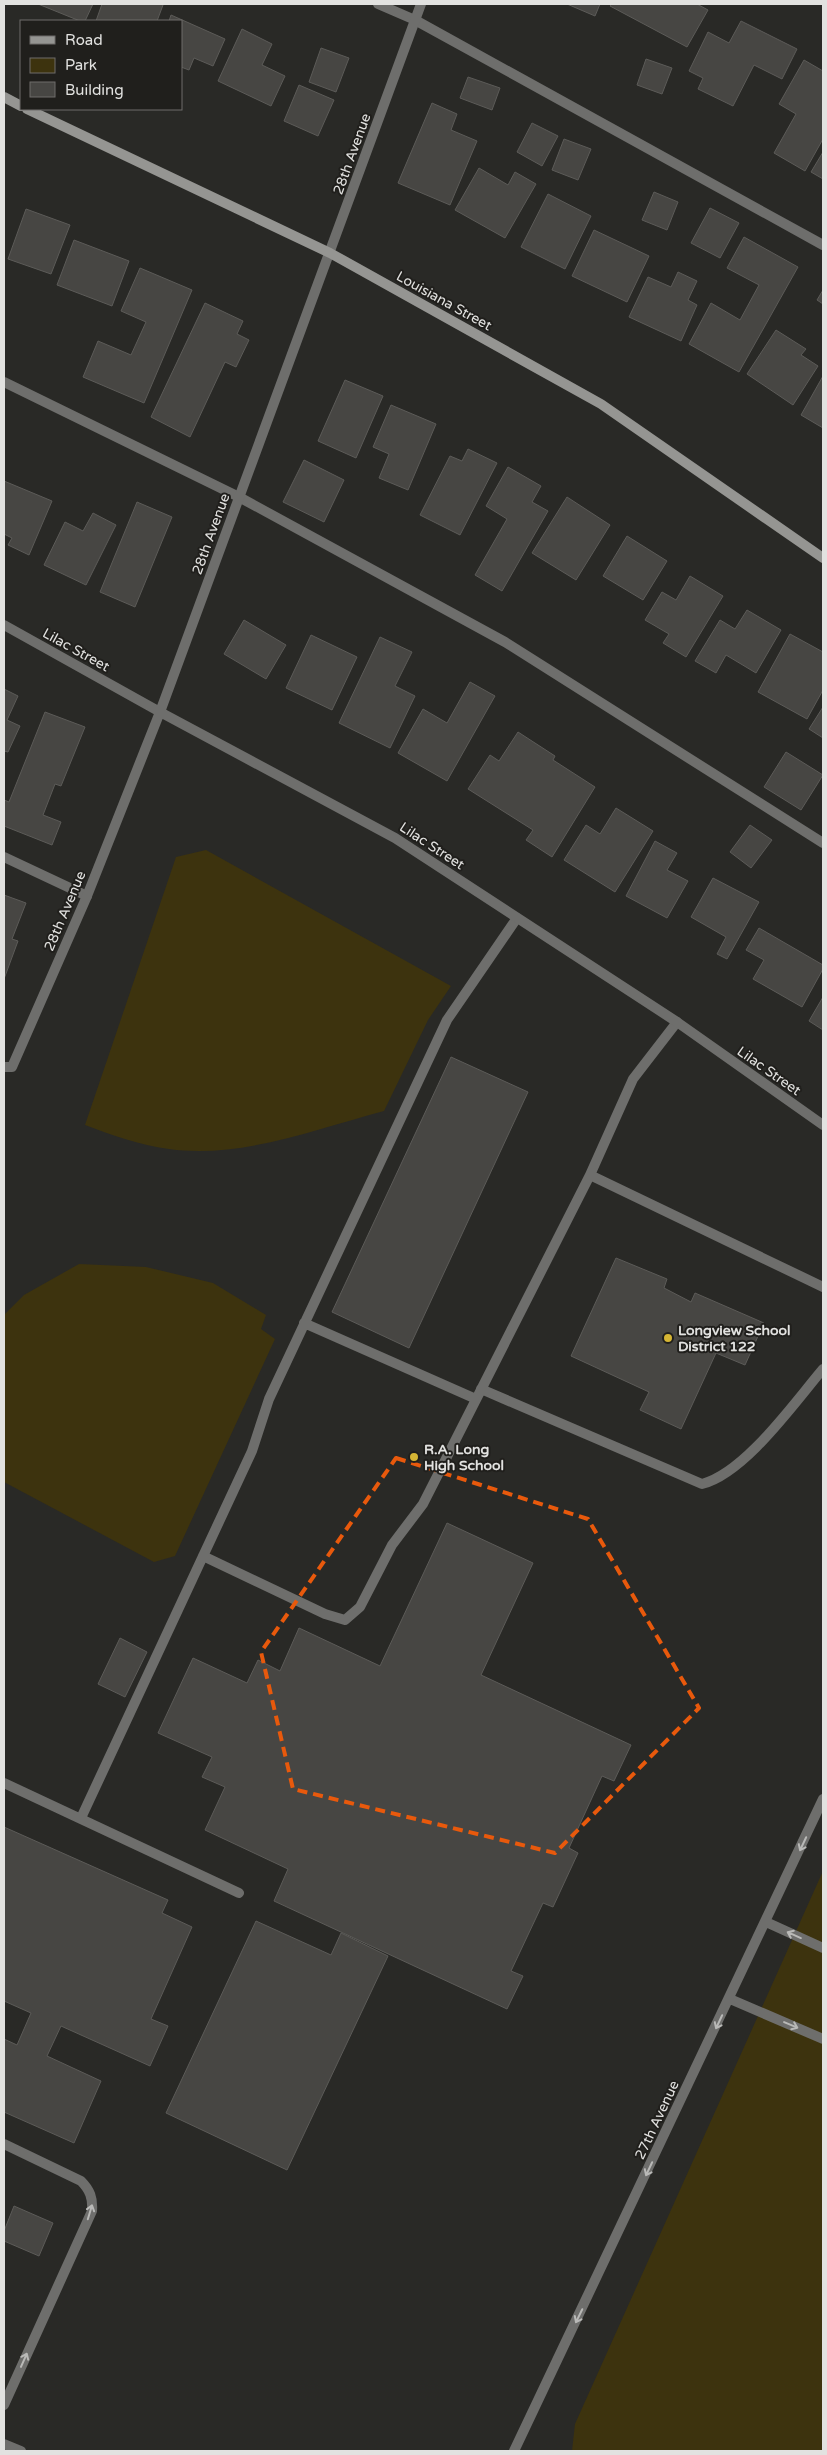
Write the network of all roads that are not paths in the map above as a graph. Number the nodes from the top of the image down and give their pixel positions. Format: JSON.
{"nodes":[{"id":1,"x":378,"y":4,"type":"edge"},
{"id":2,"x":421,"y":4,"type":"edge"},
{"id":3,"x":415,"y":20,"type":"junction"},
{"id":4,"x":4,"y":98,"type":"edge"},
{"id":5,"x":20,"y":106,"type":"edge"},
{"id":6,"x":30,"y":110,"type":"edge"},
{"id":7,"x":823,"y":245,"type":"edge"},
{"id":8,"x":330,"y":253,"type":"junction"},
{"id":9,"x":4,"y":382,"type":"edge"},
{"id":10,"x":240,"y":497,"type":"junction"},
{"id":11,"x":823,"y":558,"type":"edge"},
{"id":12,"x":4,"y":625,"type":"edge"},
{"id":13,"x":160,"y":712,"type":"junction"},
{"id":14,"x":823,"y":843,"type":"edge"},
{"id":15,"x":4,"y":857,"type":"edge"},
{"id":16,"x":87,"y":896,"type":"junction"},
{"id":17,"x":517,"y":918,"type":"junction"},
{"id":18,"x":677,"y":1022,"type":"junction"},
{"id":19,"x":8,"y":1067,"type":"edge"},
{"id":20,"x":823,"y":1125,"type":"edge"},
{"id":21,"x":590,"y":1175,"type":"junction"},
{"id":22,"x":823,"y":1287,"type":"edge"},
{"id":23,"x":304,"y":1324,"type":"junction"},
{"id":24,"x":823,"y":1370,"type":"edge"},
{"id":25,"x":481,"y":1389,"type":"junction"},
{"id":26,"x":476,"y":1399,"type":"junction"},
{"id":27,"x":203,"y":1556,"type":"junction"},
{"id":28,"x":4,"y":1783,"type":"edge"},
{"id":29,"x":823,"y":1800,"type":"edge"},
{"id":30,"x":81,"y":1818,"type":"junction"},
{"id":31,"x":239,"y":1893,"type":"dead end"},
{"id":32,"x":766,"y":1922,"type":"junction"},
{"id":33,"x":823,"y":1948,"type":"edge"},
{"id":34,"x":730,"y":1999,"type":"junction"},
{"id":35,"x":823,"y":2040,"type":"edge"},
{"id":36,"x":4,"y":2144,"type":"edge"},
{"id":37,"x":4,"y":2404,"type":"edge"},
{"id":38,"x":4,"y":2444,"type":"edge"},
{"id":39,"x":21,"y":2451,"type":"edge"},
{"id":40,"x":514,"y":2451,"type":"edge"}],
"edges":[{"from":1,"to":3,"type":"street"},
{"from":2,"to":3,"type":"street","name":"28th Avenue"},
{"from":3,"to":7,"type":"street"},
{"from":3,"to":8,"type":"street","name":"28th Avenue"},
{"from":4,"to":5,"type":"street"},
{"from":6,"to":8,"type":"street","name":"Louisiana Street"},
{"from":8,"to":10,"type":"street","name":"28th Avenue"},
{"from":8,"to":11,"type":"street","name":"Louisiana Street"},
{"from":9,"to":10,"type":"street"},
{"from":10,"to":13,"type":"street","name":"28th Avenue"},
{"from":10,"to":14,"type":"street"},
{"from":12,"to":13,"type":"street","name":"Lilac Street"},
{"from":13,"to":16,"type":"street","name":"28th Avenue"},
{"from":13,"to":17,"type":"street","name":"Lilac Street"},
{"from":15,"to":16,"type":"street"},
{"from":16,"to":19,"type":"street","name":"28th Avenue"},
{"from":17,"to":18,"type":"street","name":"Lilac Street"},
{"from":17,"to":23,"type":"street"},
{"from":18,"to":20,"type":"street","name":"Lilac Street"},
{"from":18,"to":21,"type":"street"},
{"from":21,"to":22,"type":"street"},
{"from":21,"to":25,"type":"street"},
{"from":23,"to":26,"type":"street"},
{"from":23,"to":27,"type":"street"},
{"from":24,"to":25,"type":"street"},
{"from":25,"to":26,"type":"street"},
{"from":26,"to":27,"type":"street"},
{"from":27,"to":30,"type":"street"},
{"from":28,"to":30,"type":"street"},
{"from":29,"to":32,"type":"street","name":"27th Avenue","one_way":true},
{"from":30,"to":31,"type":"street"},
{"from":33,"to":32,"type":"street","one_way":true},
{"from":32,"to":34,"type":"street","name":"27th Avenue"},
{"from":34,"to":35,"type":"street","one_way":true},
{"from":34,"to":40,"type":"street","name":"27th Avenue","one_way":true},
{"from":37,"to":36,"type":"street","one_way":true},
{"from":38,"to":39,"type":"street"}]}
